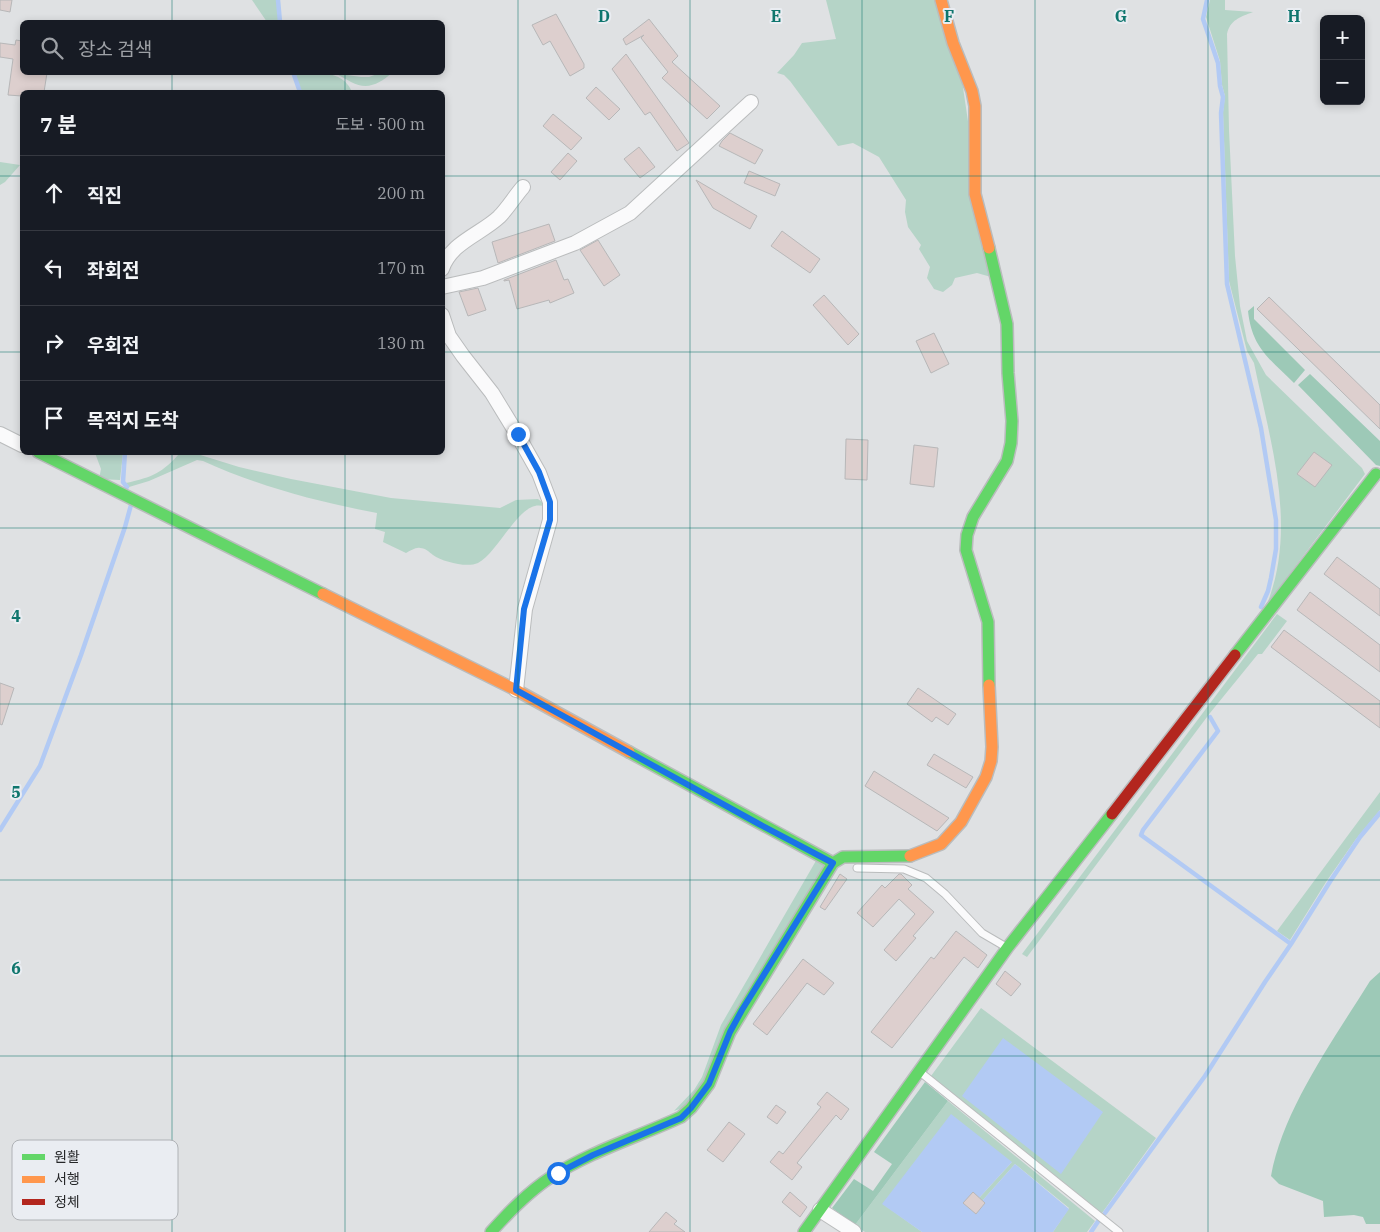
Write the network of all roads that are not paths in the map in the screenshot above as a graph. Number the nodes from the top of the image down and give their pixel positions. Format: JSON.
{"nodes":[{"id":1,"x":941,"y":0,"type":"edge"},
{"id":2,"x":751,"y":102,"type":"dead end"},
{"id":3,"x":524,"y":187,"type":"dead end"},
{"id":4,"x":445,"y":263,"type":"edge"},
{"id":5,"x":445,"y":286,"type":"edge"},
{"id":6,"x":445,"y":323,"type":"edge"},
{"id":7,"x":0,"y":434,"type":"edge"},
{"id":8,"x":20,"y":444,"type":"edge"},
{"id":9,"x":44,"y":455,"type":"edge"},
{"id":10,"x":1376,"y":474,"type":"dead end"},
{"id":11,"x":516,"y":690,"type":"junction"},
{"id":12,"x":833,"y":863,"type":"junction"},
{"id":13,"x":857,"y":868,"type":"dead end"},
{"id":14,"x":1008,"y":947,"type":"junction"},
{"id":15,"x":919,"y":1071,"type":"junction"},
{"id":16,"x":820,"y":1210,"type":"junction"},
{"id":17,"x":490,"y":1232,"type":"edge"},
{"id":18,"x":804,"y":1232,"type":"edge"},
{"id":19,"x":854,"y":1232,"type":"edge"},
{"id":20,"x":1120,"y":1232,"type":"edge"}],
"edges":[{"from":1,"to":12,"type":"street"},
{"from":2,"to":5,"type":"street"},
{"from":3,"to":4,"type":"street"},
{"from":6,"to":11,"type":"street"},
{"from":7,"to":8,"type":"street"},
{"from":9,"to":11,"type":"street"},
{"from":10,"to":14,"type":"street"},
{"from":11,"to":12,"type":"street"},
{"from":12,"to":17,"type":"street"},
{"from":13,"to":14,"type":"lane"},
{"from":14,"to":15,"type":"street"},
{"from":15,"to":16,"type":"street"},
{"from":15,"to":20,"type":"lane"},
{"from":16,"to":18,"type":"street"},
{"from":16,"to":19,"type":"street"}]}
